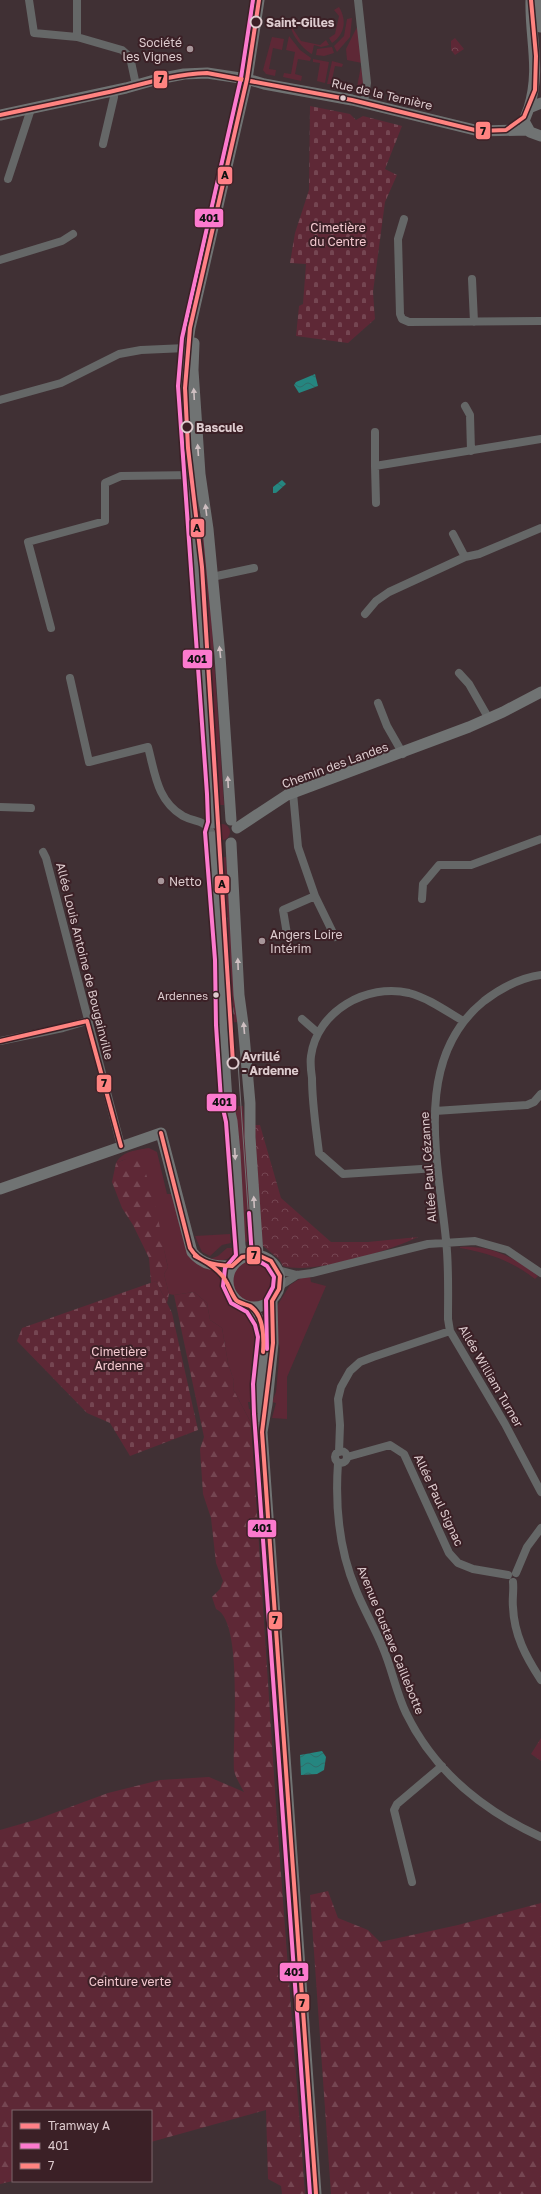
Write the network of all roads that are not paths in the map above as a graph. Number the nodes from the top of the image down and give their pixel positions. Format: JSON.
{"nodes":[{"id":1,"x":29,"y":0,"type":"edge"},
{"id":2,"x":77,"y":0,"type":"edge"},
{"id":3,"x":259,"y":0,"type":"edge"},
{"id":4,"x":266,"y":0,"type":"edge"},
{"id":5,"x":358,"y":0,"type":"edge"},
{"id":6,"x":531,"y":0,"type":"edge"},
{"id":7,"x":540,"y":0,"type":"edge"},
{"id":8,"x":77,"y":36,"type":"junction"},
{"id":9,"x":541,"y":40,"type":"edge"},
{"id":10,"x":250,"y":80,"type":"junction"},
{"id":11,"x":136,"y":85,"type":"junction"},
{"id":12,"x":113,"y":91,"type":"junction"},
{"id":13,"x":364,"y":102,"type":"junction"},
{"id":14,"x":541,"y":104,"type":"edge"},
{"id":15,"x":31,"y":109,"type":"junction"},
{"id":16,"x":527,"y":113,"type":"junction"},
{"id":17,"x":0,"y":115,"type":"edge"},
{"id":18,"x":506,"y":130,"type":"junction"},
{"id":19,"x":528,"y":130,"type":"junction"},
{"id":20,"x":541,"y":136,"type":"edge"},
{"id":21,"x":103,"y":144,"type":"dead end"},
{"id":22,"x":8,"y":178,"type":"dead end"},
{"id":23,"x":404,"y":219,"type":"dead end"},
{"id":24,"x":73,"y":234,"type":"dead end"},
{"id":25,"x":0,"y":260,"type":"edge"},
{"id":26,"x":472,"y":279,"type":"dead end"},
{"id":27,"x":541,"y":321,"type":"edge"},
{"id":28,"x":474,"y":322,"type":"junction"},
{"id":29,"x":186,"y":348,"type":"junction"},
{"id":30,"x":0,"y":400,"type":"edge"},
{"id":31,"x":465,"y":406,"type":"dead end"},
{"id":32,"x":375,"y":432,"type":"dead end"},
{"id":33,"x":541,"y":439,"type":"edge"},
{"id":34,"x":472,"y":451,"type":"junction"},
{"id":35,"x":375,"y":466,"type":"junction"},
{"id":36,"x":195,"y":475,"type":"junction"},
{"id":37,"x":376,"y":503,"type":"dead end"},
{"id":38,"x":541,"y":528,"type":"edge"},
{"id":39,"x":453,"y":534,"type":"dead end"},
{"id":40,"x":464,"y":557,"type":"junction"},
{"id":41,"x":254,"y":568,"type":"dead end"},
{"id":42,"x":212,"y":577,"type":"junction"},
{"id":43,"x":365,"y":614,"type":"dead end"},
{"id":44,"x":51,"y":628,"type":"dead end"},
{"id":45,"x":459,"y":673,"type":"dead end"},
{"id":46,"x":70,"y":678,"type":"dead end"},
{"id":47,"x":541,"y":692,"type":"edge"},
{"id":48,"x":378,"y":703,"type":"dead end"},
{"id":49,"x":489,"y":719,"type":"junction"},
{"id":50,"x":403,"y":754,"type":"junction"},
{"id":51,"x":292,"y":793,"type":"junction"},
{"id":52,"x":0,"y":807,"type":"edge"},
{"id":53,"x":30,"y":808,"type":"dead end"},
{"id":54,"x":234,"y":824,"type":"junction"},
{"id":55,"x":212,"y":831,"type":"junction"},
{"id":56,"x":541,"y":840,"type":"edge"},
{"id":57,"x":231,"y":843,"type":"junction"},
{"id":58,"x":43,"y":852,"type":"dead end"},
{"id":59,"x":315,"y":896,"type":"junction"},
{"id":60,"x":422,"y":899,"type":"dead end"},
{"id":61,"x":287,"y":934,"type":"dead end"},
{"id":62,"x":335,"y":937,"type":"dead end"},
{"id":63,"x":541,"y":975,"type":"edge"},
{"id":64,"x":302,"y":1019,"type":"dead end"},
{"id":65,"x":87,"y":1020,"type":"junction"},
{"id":66,"x":463,"y":1021,"type":"junction"},
{"id":67,"x":318,"y":1033,"type":"junction"},
{"id":68,"x":0,"y":1041,"type":"edge"},
{"id":69,"x":541,"y":1094,"type":"edge"},
{"id":70,"x":435,"y":1111,"type":"junction"},
{"id":71,"x":121,"y":1146,"type":"junction"},
{"id":72,"x":438,"y":1168,"type":"junction"},
{"id":73,"x":0,"y":1189,"type":"edge"},
{"id":74,"x":446,"y":1242,"type":"junction"},
{"id":75,"x":258,"y":1255,"type":"junction"},
{"id":76,"x":242,"y":1257,"type":"junction"},
{"id":77,"x":212,"y":1265,"type":"junction"},
{"id":78,"x":232,"y":1266,"type":"junction"},
{"id":79,"x":278,"y":1270,"type":"junction"},
{"id":80,"x":541,"y":1273,"type":"edge"},
{"id":81,"x":297,"y":1275,"type":"junction"},
{"id":82,"x":228,"y":1282,"type":"junction"},
{"id":83,"x":280,"y":1286,"type":"junction"},
{"id":84,"x":272,"y":1301,"type":"junction"},
{"id":85,"x":251,"y":1308,"type":"junction"},
{"id":86,"x":450,"y":1331,"type":"junction"},
{"id":87,"x":262,"y":1432,"type":"junction"},
{"id":88,"x":339,"y":1452,"type":"junction"},
{"id":89,"x":347,"y":1457,"type":"junction"},
{"id":90,"x":338,"y":1463,"type":"junction"},
{"id":91,"x":541,"y":1492,"type":"edge"},
{"id":92,"x":541,"y":1528,"type":"edge"},
{"id":93,"x":512,"y":1577,"type":"junction"},
{"id":94,"x":541,"y":1680,"type":"edge"},
{"id":95,"x":442,"y":1766,"type":"junction"},
{"id":96,"x":541,"y":1837,"type":"edge"},
{"id":97,"x":412,"y":1882,"type":"dead end"},
{"id":98,"x":316,"y":2194,"type":"edge"}],
"edges":[{"from":1,"to":8,"type":"street"},
{"from":2,"to":8,"type":"street"},
{"from":3,"to":10,"type":"main road"},
{"from":4,"to":10,"type":"main road"},
{"from":5,"to":13,"type":"street"},
{"from":6,"to":16,"type":"main road"},
{"from":7,"to":9,"type":"main road"},
{"from":8,"to":11,"type":"street"},
{"from":10,"to":11,"type":"main road","name":"Rue de la Ternière"},
{"from":10,"to":13,"type":"main road","name":"Rue de la Ternière"},
{"from":10,"to":29,"type":"main road"},
{"from":36,"to":10,"type":"main road","one_way":true},
{"from":11,"to":12,"type":"main road","name":"Rue de la Ternière"},
{"from":12,"to":15,"type":"main road","name":"Rue de la Ternière"},
{"from":12,"to":21,"type":"street"},
{"from":13,"to":18,"type":"main road","name":"Rue de la Ternière"},
{"from":14,"to":16,"type":"main road"},
{"from":15,"to":17,"type":"main road","name":"Rue de la Ternière"},
{"from":15,"to":22,"type":"street"},
{"from":16,"to":18,"type":"main road"},
{"from":16,"to":19,"type":"main road"},
{"from":18,"to":19,"type":"main road","name":"Rue de la Ternière"},
{"from":19,"to":20,"type":"main road"},
{"from":23,"to":28,"type":"street"},
{"from":24,"to":25,"type":"street"},
{"from":26,"to":28,"type":"street"},
{"from":27,"to":28,"type":"street"},
{"from":29,"to":30,"type":"street"},
{"from":29,"to":36,"type":"main road"},
{"from":31,"to":34,"type":"street"},
{"from":32,"to":35,"type":"street"},
{"from":33,"to":34,"type":"street"},
{"from":34,"to":35,"type":"street"},
{"from":35,"to":37,"type":"street"},
{"from":42,"to":36,"type":"main road","one_way":true},
{"from":36,"to":44,"type":"street"},
{"from":36,"to":55,"type":"main road"},
{"from":38,"to":40,"type":"street"},
{"from":39,"to":40,"type":"street"},
{"from":40,"to":43,"type":"street"},
{"from":41,"to":42,"type":"street"},
{"from":54,"to":42,"type":"main road","one_way":true},
{"from":45,"to":49,"type":"street"},
{"from":46,"to":55,"type":"street"},
{"from":47,"to":49,"type":"main road","name":"Chemin des Landes"},
{"from":48,"to":50,"type":"street","name":"Chemin des Landes"},
{"from":49,"to":50,"type":"main road","name":"Chemin des Landes"},
{"from":50,"to":51,"type":"main road","name":"Chemin des Landes"},
{"from":51,"to":54,"type":"main road","name":"Chemin des Landes"},
{"from":51,"to":59,"type":"street"},
{"from":52,"to":53,"type":"street"},
{"from":54,"to":55,"type":"main road"},
{"from":54,"to":57,"type":"main road"},
{"from":55,"to":57,"type":"main road"},
{"from":55,"to":76,"type":"main road","one_way":true},
{"from":56,"to":60,"type":"street"},
{"from":75,"to":57,"type":"main road","one_way":true},
{"from":58,"to":65,"type":"street","name":"Allée Louis Antoine de Bougainville"},
{"from":59,"to":61,"type":"street"},
{"from":59,"to":62,"type":"street"},
{"from":63,"to":66,"type":"street","name":"Allée Paul Cézanne"},
{"from":64,"to":67,"type":"street"},
{"from":65,"to":68,"type":"street"},
{"from":65,"to":71,"type":"street","name":"Allée Louis Antoine de Bougainville"},
{"from":66,"to":67,"type":"street"},
{"from":66,"to":70,"type":"street","name":"Allée Paul Cézanne"},
{"from":67,"to":72,"type":"street"},
{"from":69,"to":70,"type":"street"},
{"from":70,"to":72,"type":"street","name":"Allée Paul Cézanne"},
{"from":71,"to":73,"type":"main road"},
{"from":71,"to":77,"type":"main road"},
{"from":72,"to":74,"type":"street","name":"Allée Paul Cézanne"},
{"from":74,"to":80,"type":"street"},
{"from":74,"to":81,"type":"street"},
{"from":74,"to":86,"type":"street","name":"Allée William Turner"},
{"from":75,"to":76,"type":"main road"},
{"from":75,"to":79,"type":"main road"},
{"from":76,"to":78,"type":"main road"},
{"from":77,"to":78,"type":"main road"},
{"from":77,"to":82,"type":"main road"},
{"from":78,"to":82,"type":"main road"},
{"from":79,"to":81,"type":"street"},
{"from":79,"to":83,"type":"main road"},
{"from":81,"to":83,"type":"street"},
{"from":82,"to":85,"type":"main road"},
{"from":83,"to":84,"type":"main road"},
{"from":84,"to":85,"type":"main road"},
{"from":84,"to":87,"type":"main road"},
{"from":85,"to":87,"type":"main road"},
{"from":86,"to":88,"type":"street"},
{"from":86,"to":91,"type":"street","name":"Allée William Turner"},
{"from":87,"to":98,"type":"main road"},
{"from":88,"to":89,"type":"street"},
{"from":88,"to":90,"type":"street"},
{"from":89,"to":90,"type":"street"},
{"from":89,"to":93,"type":"street","name":"Allée Paul Signac"},
{"from":90,"to":95,"type":"street","name":"Avenue Gustave Caillebotte"},
{"from":92,"to":93,"type":"street"},
{"from":93,"to":94,"type":"street"},
{"from":95,"to":96,"type":"street","name":"Avenue Gustave Caillebotte"},
{"from":95,"to":97,"type":"street"}]}
